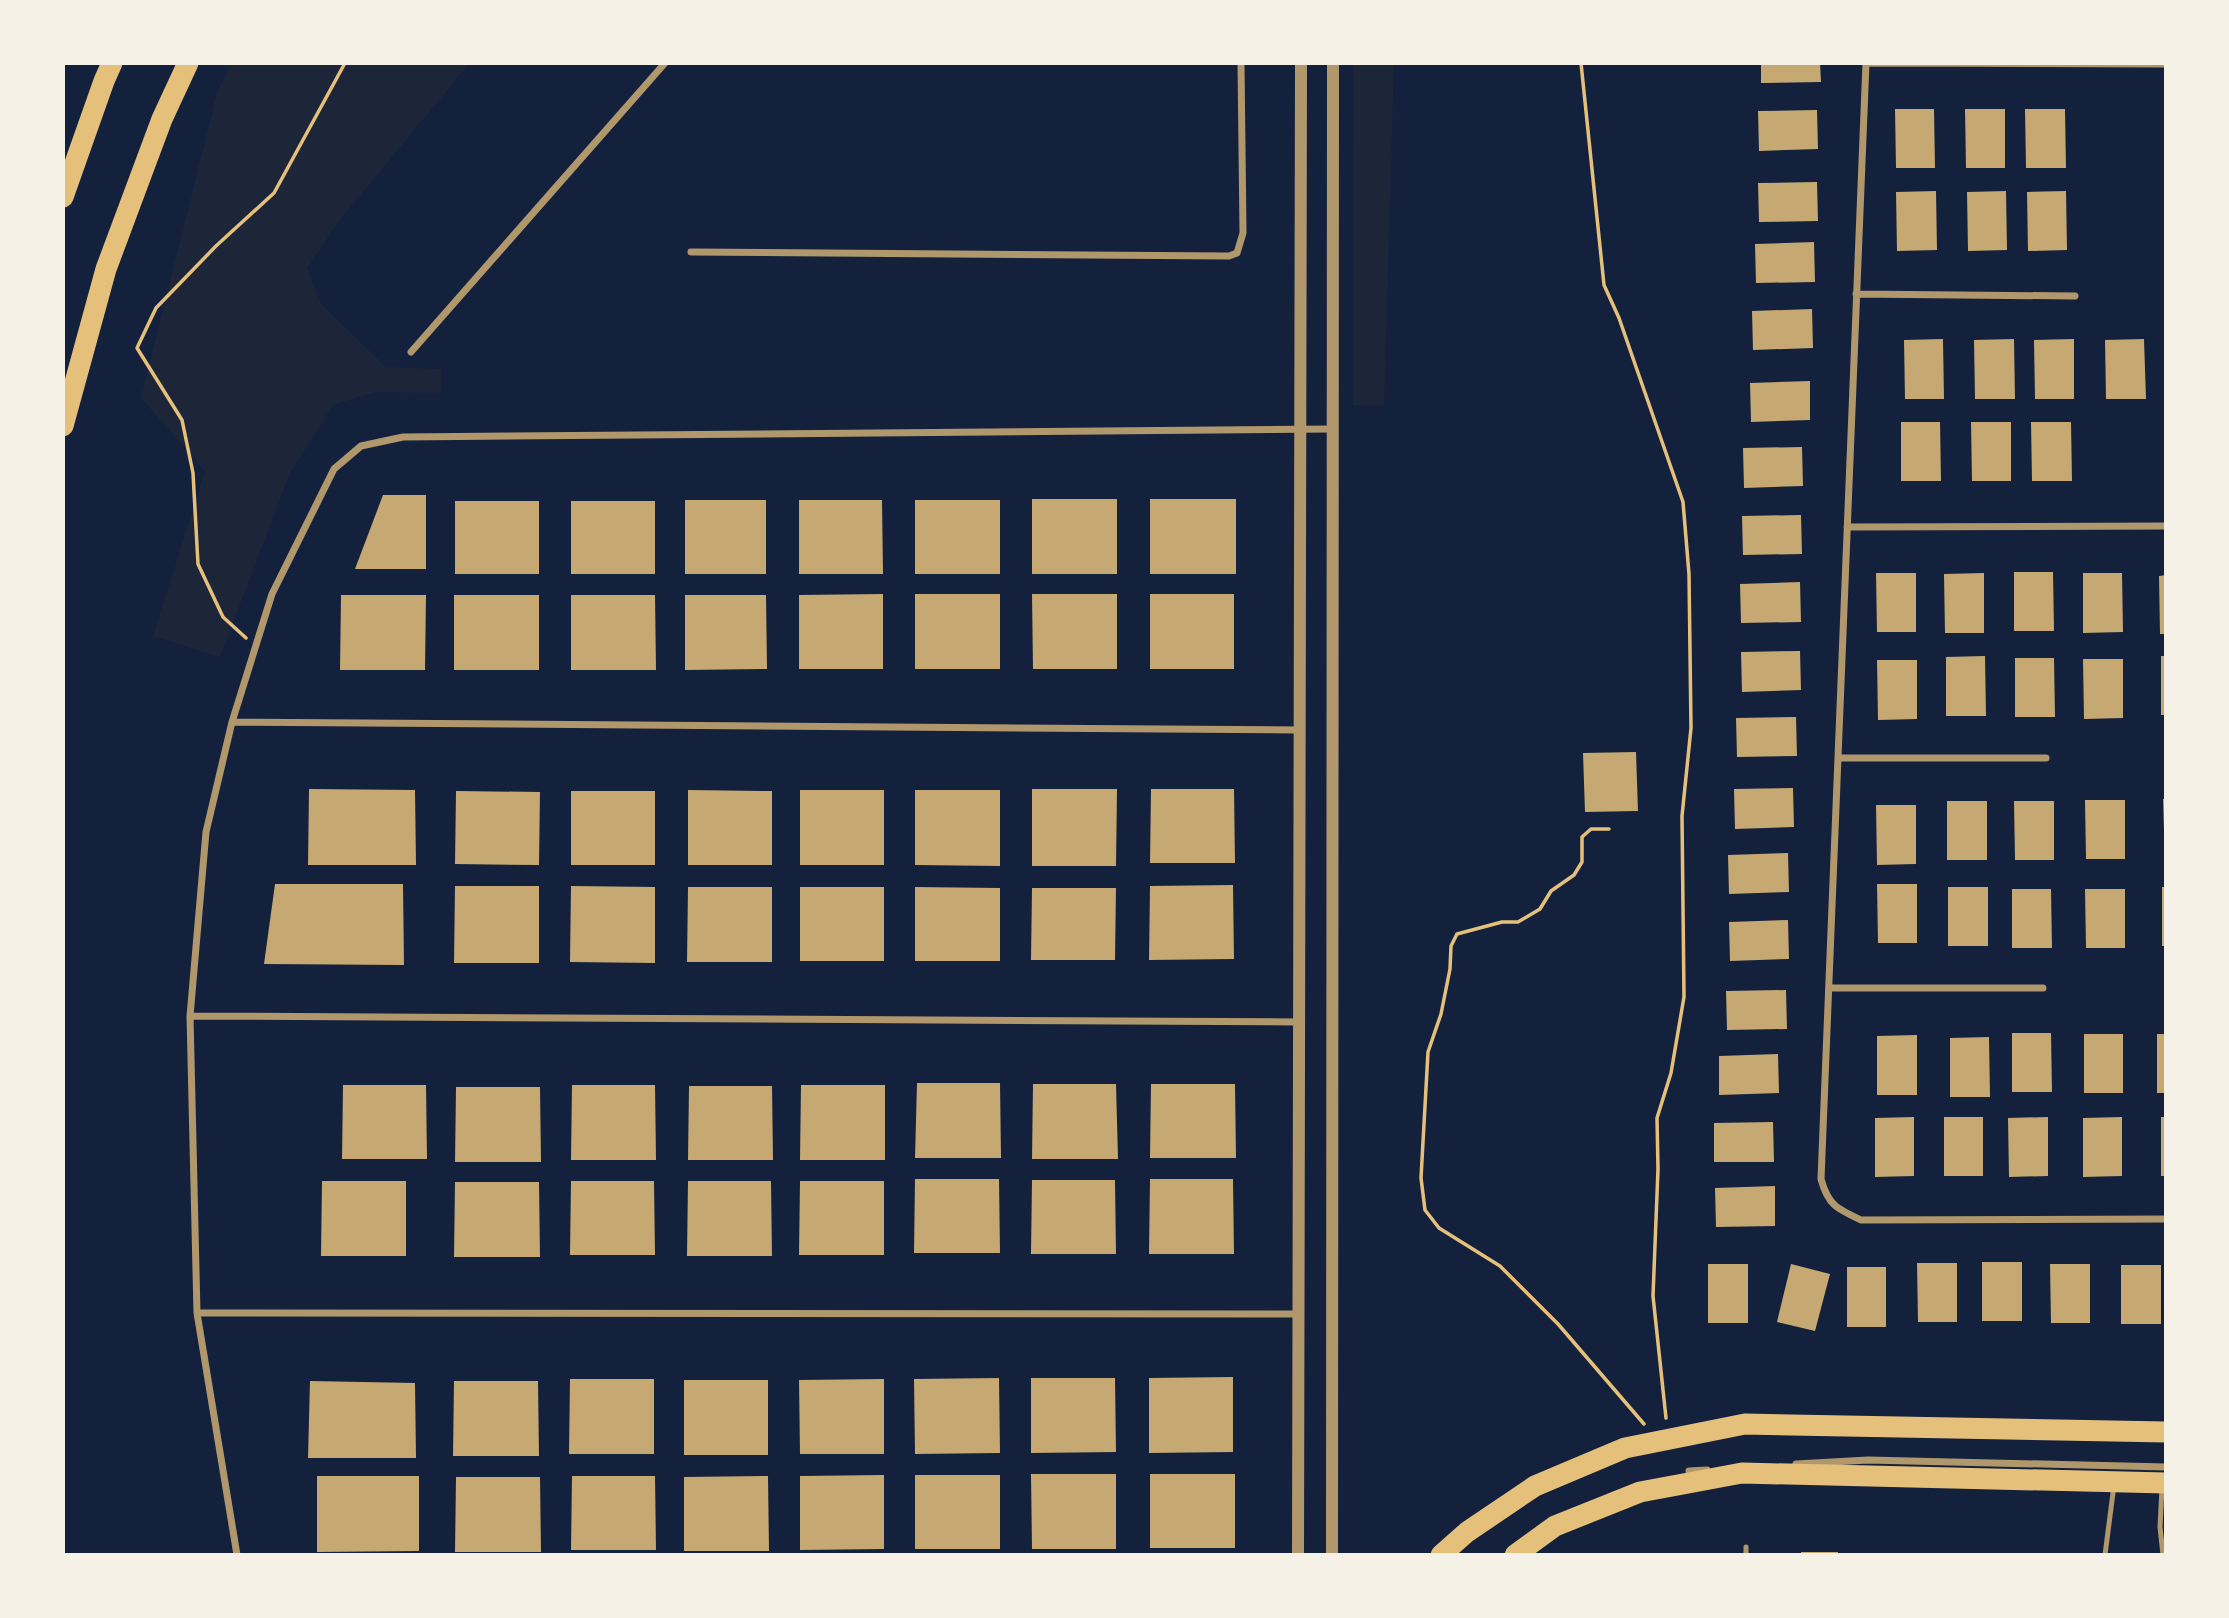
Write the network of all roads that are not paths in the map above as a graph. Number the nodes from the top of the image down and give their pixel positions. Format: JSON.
{"nodes":[{"id":1,"x":112,"y":63,"type":"edge"},
{"id":2,"x":188,"y":63,"type":"edge"},
{"id":3,"x":665,"y":63,"type":"edge"},
{"id":4,"x":1241,"y":63,"type":"edge"},
{"id":5,"x":1301,"y":63,"type":"edge"},
{"id":6,"x":1333,"y":63,"type":"edge"},
{"id":7,"x":1866,"y":63,"type":"edge"},
{"id":8,"x":2166,"y":64,"type":"edge"},
{"id":9,"x":63,"y":197,"type":"edge"},
{"id":10,"x":691,"y":252,"type":"dead end"},
{"id":11,"x":1856,"y":294,"type":"junction"},
{"id":12,"x":2075,"y":296,"type":"dead end"},
{"id":13,"x":411,"y":352,"type":"dead end"},
{"id":14,"x":63,"y":425,"type":"edge"},
{"id":15,"x":1300,"y":429,"type":"junction"},
{"id":16,"x":1331,"y":429,"type":"junction"},
{"id":17,"x":2166,"y":526,"type":"edge"},
{"id":18,"x":1847,"y":527,"type":"junction"},
{"id":19,"x":232,"y":722,"type":"junction"},
{"id":20,"x":1299,"y":730,"type":"junction"},
{"id":21,"x":1838,"y":758,"type":"junction"},
{"id":22,"x":2046,"y":758,"type":"dead end"},
{"id":23,"x":1829,"y":988,"type":"junction"},
{"id":24,"x":2043,"y":988,"type":"dead end"},
{"id":25,"x":190,"y":1016,"type":"junction"},
{"id":26,"x":1298,"y":1022,"type":"junction"},
{"id":27,"x":2166,"y":1219,"type":"edge"},
{"id":28,"x":197,"y":1312,"type":"junction"},
{"id":29,"x":1297,"y":1314,"type":"junction"},
{"id":30,"x":2166,"y":1432,"type":"edge"},
{"id":31,"x":2116,"y":1465,"type":"junction"},
{"id":32,"x":1689,"y":1471,"type":"dead end"},
{"id":33,"x":2165,"y":1472,"type":"edge"},
{"id":34,"x":1746,"y":1547,"type":"dead end"},
{"id":35,"x":236,"y":1555,"type":"edge"},
{"id":36,"x":1297,"y":1555,"type":"edge"},
{"id":37,"x":1332,"y":1555,"type":"edge"},
{"id":38,"x":1441,"y":1555,"type":"edge"},
{"id":39,"x":1515,"y":1555,"type":"edge"},
{"id":40,"x":1746,"y":1555,"type":"edge"},
{"id":41,"x":2105,"y":1555,"type":"edge"},
{"id":42,"x":2163,"y":1555,"type":"edge"}],
"edges":[{"from":1,"to":9,"type":"highway"},
{"from":2,"to":14,"type":"highway"},
{"from":3,"to":13,"type":"street"},
{"from":4,"to":10,"type":"street"},
{"from":5,"to":15,"type":"street"},
{"from":6,"to":16,"type":"street"},
{"from":7,"to":8,"type":"street"},
{"from":7,"to":11,"type":"street"},
{"from":11,"to":12,"type":"street"},
{"from":11,"to":18,"type":"street"},
{"from":15,"to":16,"type":"street"},
{"from":15,"to":19,"type":"street"},
{"from":15,"to":20,"type":"street"},
{"from":16,"to":37,"type":"street"},
{"from":17,"to":18,"type":"street"},
{"from":18,"to":21,"type":"street"},
{"from":19,"to":20,"type":"street"},
{"from":19,"to":25,"type":"street"},
{"from":20,"to":26,"type":"street"},
{"from":21,"to":22,"type":"street"},
{"from":21,"to":23,"type":"street"},
{"from":23,"to":24,"type":"street"},
{"from":23,"to":27,"type":"street"},
{"from":25,"to":26,"type":"street"},
{"from":25,"to":28,"type":"street"},
{"from":26,"to":29,"type":"street"},
{"from":28,"to":29,"type":"street"},
{"from":28,"to":35,"type":"street"},
{"from":29,"to":36,"type":"street"},
{"from":30,"to":38,"type":"highway"},
{"from":31,"to":32,"type":"street"},
{"from":31,"to":33,"type":"street"},
{"from":31,"to":41,"type":"lane"},
{"from":33,"to":39,"type":"highway"},
{"from":33,"to":42,"type":"lane"},
{"from":34,"to":40,"type":"lane"}]}
